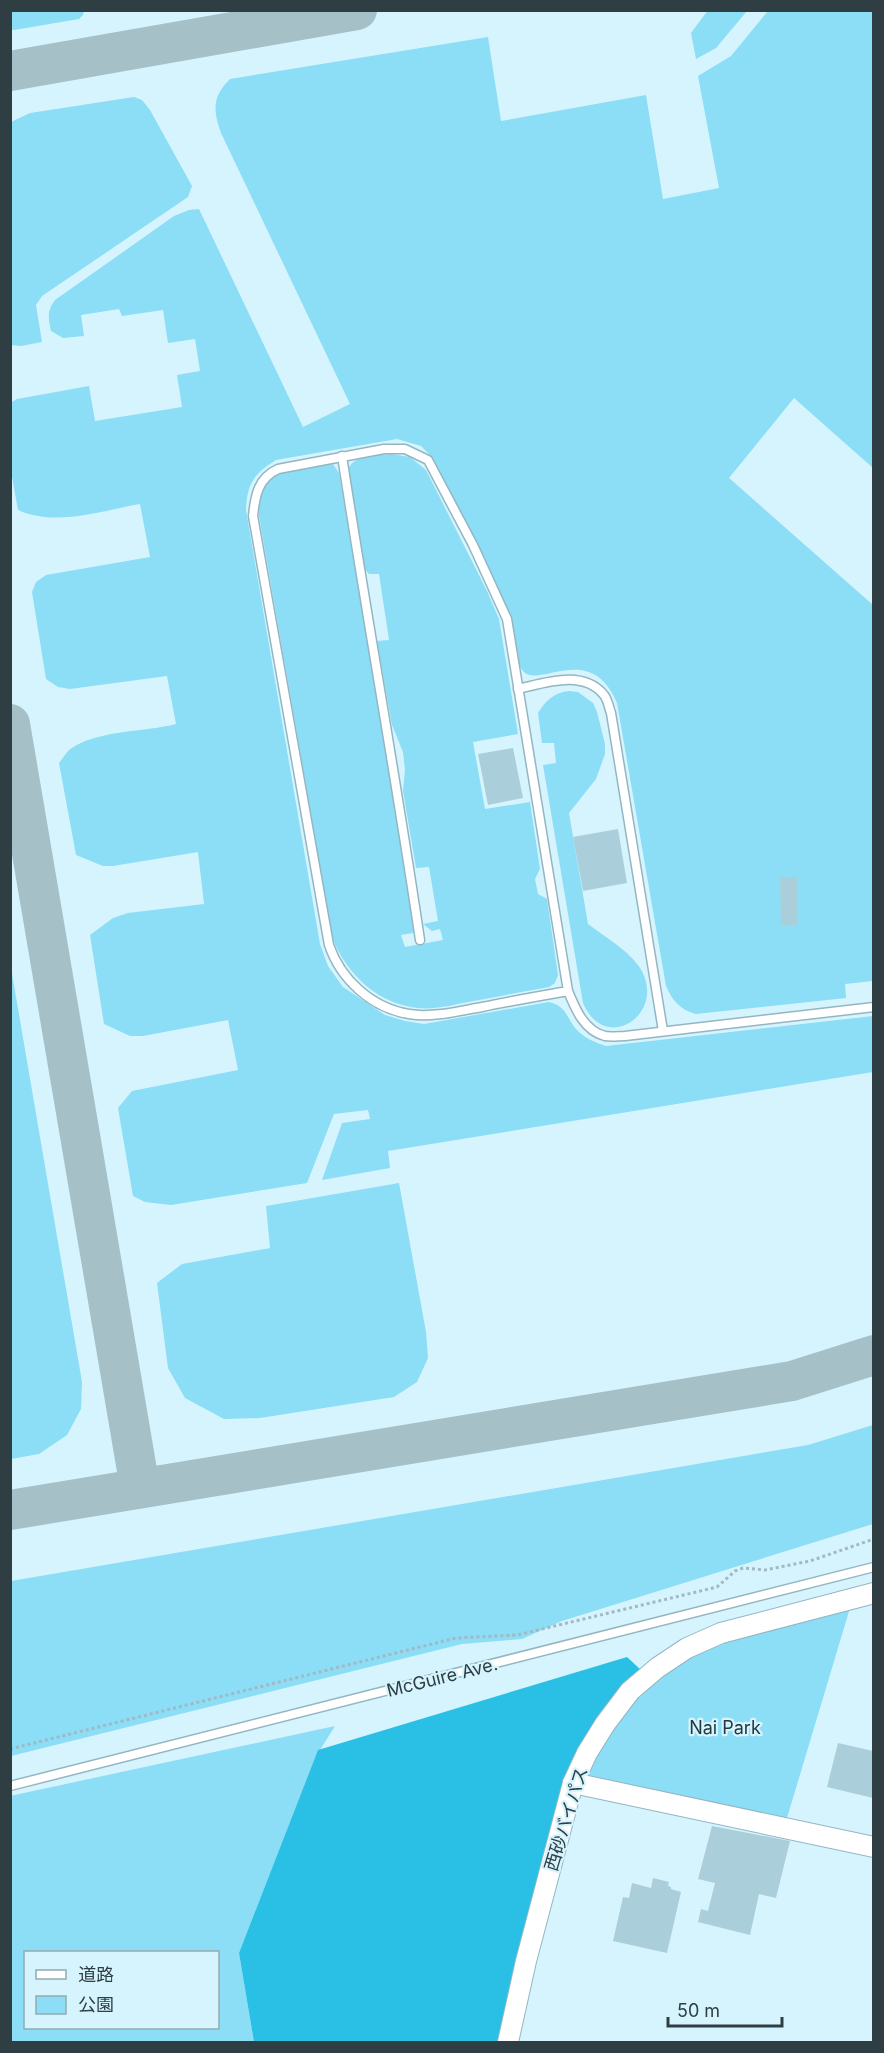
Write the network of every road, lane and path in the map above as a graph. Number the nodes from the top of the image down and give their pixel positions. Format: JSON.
{"nodes":[{"id":1,"x":342,"y":456,"type":"junction"},
{"id":2,"x":518,"y":689,"type":"junction"},
{"id":3,"x":420,"y":940,"type":"dead end"},
{"id":4,"x":568,"y":991,"type":"junction"},
{"id":5,"x":873,"y":1007,"type":"edge"},
{"id":6,"x":663,"y":1031,"type":"junction"},
{"id":7,"x":873,"y":1539,"type":"edge"},
{"id":8,"x":873,"y":1567,"type":"edge"},
{"id":9,"x":873,"y":1593,"type":"edge"},
{"id":10,"x":10,"y":1749,"type":"edge"},
{"id":11,"x":573,"y":1783,"type":"junction"},
{"id":12,"x":10,"y":1786,"type":"edge"},
{"id":13,"x":873,"y":1847,"type":"edge"},
{"id":14,"x":508,"y":2043,"type":"edge"}],
"edges":[{"from":1,"to":2,"type":"lane"},
{"from":1,"to":3,"type":"lane"},
{"from":1,"to":4,"type":"lane"},
{"from":2,"to":4,"type":"lane"},
{"from":2,"to":6,"type":"lane"},
{"from":4,"to":6,"type":"lane"},
{"from":5,"to":6,"type":"lane"},
{"from":7,"to":10,"type":"path"},
{"from":8,"to":12,"type":"lane","name":"McGuire Ave."},
{"from":9,"to":11,"type":"street","name":"西砂バイパス"},
{"from":11,"to":13,"type":"street"},
{"from":11,"to":14,"type":"street","name":"西砂バイパス"}]}
